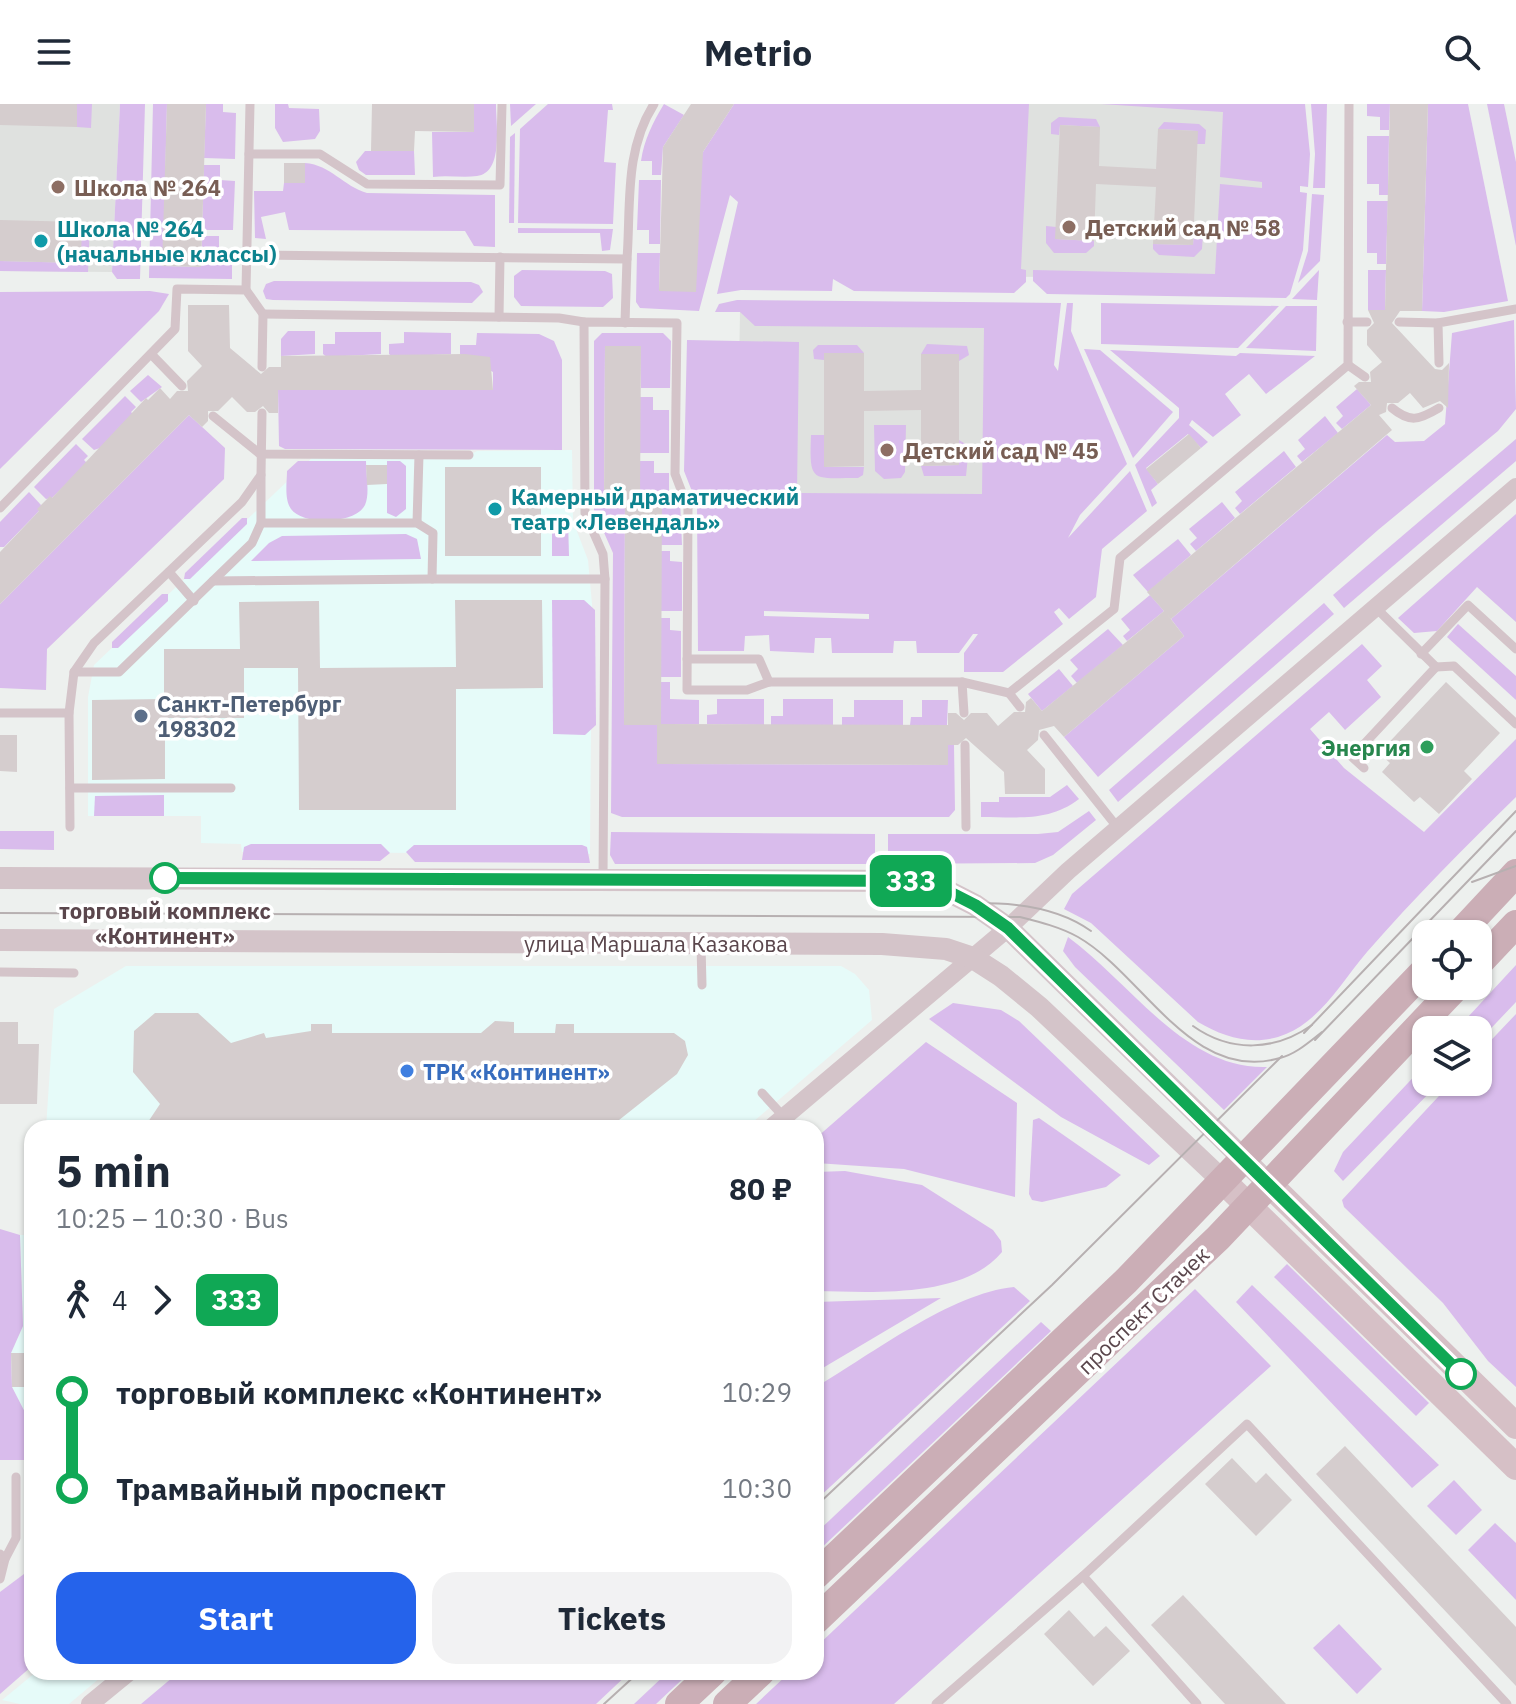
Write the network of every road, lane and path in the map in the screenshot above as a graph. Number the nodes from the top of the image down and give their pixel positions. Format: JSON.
{"nodes":[{"id":1,"x":250,"y":104,"type":"edge"},
{"id":2,"x":502,"y":104,"type":"edge"},
{"id":3,"x":654,"y":104,"type":"edge"},
{"id":4,"x":1349,"y":104,"type":"edge"},
{"id":5,"x":249,"y":154,"type":"junction"},
{"id":6,"x":247,"y":255,"type":"junction"},
{"id":7,"x":500,"y":257,"type":"junction"},
{"id":8,"x":627,"y":259,"type":"junction"},
{"id":9,"x":246,"y":290,"type":"junction"},
{"id":10,"x":1516,"y":309,"type":"edge"},
{"id":11,"x":263,"y":314,"type":"junction"},
{"id":12,"x":499,"y":317,"type":"junction"},
{"id":13,"x":584,"y":322,"type":"junction"},
{"id":14,"x":1347,"y":322,"type":"junction"},
{"id":15,"x":1367,"y":322,"type":"dead end"},
{"id":16,"x":1399,"y":322,"type":"dead end"},
{"id":17,"x":625,"y":323,"type":"junction"},
{"id":18,"x":1438,"y":323,"type":"junction"},
{"id":19,"x":151,"y":354,"type":"junction"},
{"id":20,"x":1439,"y":363,"type":"dead end"},
{"id":21,"x":1348,"y":365,"type":"junction"},
{"id":22,"x":262,"y":367,"type":"dead end"},
{"id":23,"x":1365,"y":377,"type":"dead end"},
{"id":24,"x":182,"y":386,"type":"dead end"},
{"id":25,"x":1392,"y":408,"type":"dead end"},
{"id":26,"x":1439,"y":408,"type":"dead end"},
{"id":27,"x":262,"y":413,"type":"dead end"},
{"id":28,"x":213,"y":416,"type":"dead end"},
{"id":29,"x":260,"y":454,"type":"junction"},
{"id":30,"x":419,"y":455,"type":"junction"},
{"id":31,"x":469,"y":455,"type":"dead end"},
{"id":32,"x":261,"y":475,"type":"junction"},
{"id":33,"x":1516,"y":487,"type":"edge"},
{"id":34,"x":0,"y":508,"type":"edge"},
{"id":35,"x":261,"y":523,"type":"junction"},
{"id":36,"x":417,"y":523,"type":"junction"},
{"id":37,"x":169,"y":572,"type":"junction"},
{"id":38,"x":432,"y":579,"type":"junction"},
{"id":39,"x":605,"y":579,"type":"junction"},
{"id":40,"x":213,"y":581,"type":"junction"},
{"id":41,"x":194,"y":601,"type":"junction"},
{"id":42,"x":1375,"y":607,"type":"junction"},
{"id":43,"x":1516,"y":649,"type":"edge"},
{"id":44,"x":1421,"y":654,"type":"junction"},
{"id":45,"x":687,"y":659,"type":"junction"},
{"id":46,"x":1436,"y":667,"type":"junction"},
{"id":47,"x":74,"y":672,"type":"junction"},
{"id":48,"x":769,"y":682,"type":"junction"},
{"id":49,"x":962,"y":682,"type":"junction"},
{"id":50,"x":1009,"y":693,"type":"junction"},
{"id":51,"x":1020,"y":707,"type":"dead end"},
{"id":52,"x":0,"y":713,"type":"edge"},
{"id":53,"x":69,"y":713,"type":"junction"},
{"id":54,"x":964,"y":713,"type":"dead end"},
{"id":55,"x":1516,"y":724,"type":"edge"},
{"id":56,"x":1044,"y":735,"type":"dead end"},
{"id":57,"x":965,"y":745,"type":"dead end"},
{"id":58,"x":1364,"y":768,"type":"dead end"},
{"id":59,"x":70,"y":788,"type":"junction"},
{"id":60,"x":231,"y":788,"type":"dead end"},
{"id":61,"x":70,"y":827,"type":"dead end"},
{"id":62,"x":966,"y":827,"type":"dead end"},
{"id":63,"x":1118,"y":828,"type":"junction"},
{"id":64,"x":1516,"y":873,"type":"edge"},
{"id":65,"x":0,"y":878,"type":"edge"},
{"id":66,"x":603,"y":880,"type":"junction"},
{"id":67,"x":1472,"y":920,"type":"edge"},
{"id":68,"x":1516,"y":924,"type":"edge"},
{"id":69,"x":1008,"y":928,"type":"junction"},
{"id":70,"x":0,"y":940,"type":"edge"},
{"id":71,"x":701,"y":943,"type":"junction"},
{"id":72,"x":1492,"y":949,"type":"edge"},
{"id":73,"x":973,"y":958,"type":"junction"},
{"id":74,"x":0,"y":972,"type":"edge"},
{"id":75,"x":74,"y":973,"type":"dead end"},
{"id":76,"x":1412,"y":984,"type":"edge"},
{"id":77,"x":702,"y":985,"type":"dead end"},
{"id":78,"x":1444,"y":1000,"type":"edge"},
{"id":79,"x":762,"y":1093,"type":"dead end"},
{"id":80,"x":777,"y":1120,"type":"edge"},
{"id":81,"x":780,"y":1120,"type":"edge"},
{"id":82,"x":1245,"y":1159,"type":"junction"},
{"id":83,"x":1224,"y":1182,"type":"junction"},
{"id":84,"x":1270,"y":1185,"type":"junction"},
{"id":85,"x":1249,"y":1207,"type":"junction"},
{"id":86,"x":1516,"y":1426,"type":"edge"},
{"id":87,"x":1516,"y":1467,"type":"edge"},
{"id":88,"x":16,"y":1477,"type":"dead end"},
{"id":89,"x":2,"y":1556,"type":"edge"},
{"id":90,"x":824,"y":1567,"type":"edge"},
{"id":91,"x":1083,"y":1576,"type":"junction"},
{"id":92,"x":0,"y":1579,"type":"edge"},
{"id":93,"x":824,"y":1612,"type":"edge"},
{"id":94,"x":119,"y":1680,"type":"edge"},
{"id":95,"x":704,"y":1680,"type":"edge"},
{"id":96,"x":752,"y":1680,"type":"edge"},
{"id":97,"x":90,"y":1704,"type":"edge"},
{"id":98,"x":679,"y":1704,"type":"edge"},
{"id":99,"x":727,"y":1704,"type":"edge"},
{"id":100,"x":936,"y":1704,"type":"edge"},
{"id":101,"x":1197,"y":1704,"type":"edge"},
{"id":102,"x":1507,"y":1704,"type":"edge"}],
"edges":[{"from":1,"to":5,"type":"lane"},
{"from":2,"to":5,"type":"lane"},
{"from":3,"to":8,"type":"lane"},
{"from":4,"to":14,"type":"lane"},
{"from":5,"to":6,"type":"lane"},
{"from":6,"to":7,"type":"lane"},
{"from":6,"to":9,"type":"lane"},
{"from":7,"to":8,"type":"lane"},
{"from":7,"to":12,"type":"lane"},
{"from":8,"to":17,"type":"lane"},
{"from":9,"to":11,"type":"lane"},
{"from":9,"to":19,"type":"lane"},
{"from":10,"to":18,"type":"lane"},
{"from":11,"to":12,"type":"lane"},
{"from":11,"to":22,"type":"lane"},
{"from":12,"to":13,"type":"lane"},
{"from":13,"to":17,"type":"lane"},
{"from":13,"to":39,"type":"lane"},
{"from":14,"to":15,"type":"lane"},
{"from":14,"to":21,"type":"lane"},
{"from":16,"to":18,"type":"lane"},
{"from":17,"to":45,"type":"lane"},
{"from":18,"to":20,"type":"lane"},
{"from":19,"to":24,"type":"lane"},
{"from":19,"to":34,"type":"lane"},
{"from":21,"to":23,"type":"lane"},
{"from":21,"to":50,"type":"lane"},
{"from":25,"to":26,"type":"lane"},
{"from":27,"to":29,"type":"lane"},
{"from":28,"to":29,"type":"lane"},
{"from":29,"to":30,"type":"lane"},
{"from":29,"to":32,"type":"lane"},
{"from":30,"to":31,"type":"lane"},
{"from":30,"to":36,"type":"lane"},
{"from":32,"to":35,"type":"lane"},
{"from":32,"to":37,"type":"lane"},
{"from":33,"to":42,"type":"street"},
{"from":35,"to":36,"type":"lane"},
{"from":35,"to":40,"type":"lane"},
{"from":36,"to":38,"type":"lane"},
{"from":37,"to":41,"type":"lane"},
{"from":37,"to":47,"type":"lane"},
{"from":38,"to":39,"type":"lane"},
{"from":38,"to":40,"type":"lane"},
{"from":39,"to":66,"type":"lane"},
{"from":40,"to":41,"type":"lane"},
{"from":41,"to":47,"type":"lane"},
{"from":42,"to":44,"type":"lane"},
{"from":42,"to":63,"type":"street"},
{"from":43,"to":44,"type":"lane"},
{"from":44,"to":46,"type":"lane"},
{"from":45,"to":48,"type":"lane"},
{"from":45,"to":48,"type":"lane"},
{"from":46,"to":55,"type":"lane"},
{"from":46,"to":58,"type":"lane"},
{"from":47,"to":53,"type":"lane"},
{"from":48,"to":49,"type":"lane"},
{"from":49,"to":50,"type":"lane"},
{"from":49,"to":54,"type":"lane"},
{"from":50,"to":51,"type":"lane"},
{"from":52,"to":53,"type":"lane"},
{"from":53,"to":59,"type":"lane"},
{"from":56,"to":63,"type":"lane"},
{"from":57,"to":62,"type":"lane"},
{"from":59,"to":60,"type":"lane"},
{"from":59,"to":61,"type":"lane"},
{"from":63,"to":69,"type":"street"},
{"from":64,"to":67,"type":"main road"},
{"from":65,"to":66,"type":"street"},
{"from":66,"to":69,"type":"street"},
{"from":68,"to":72,"type":"main road"},
{"from":69,"to":73,"type":"street"},
{"from":69,"to":82,"type":"street"},
{"from":70,"to":71,"type":"street","name":"улица Маршала Казакова"},
{"from":71,"to":73,"type":"street","name":"улица Маршала Казакова"},
{"from":71,"to":77,"type":"lane"},
{"from":73,"to":81,"type":"street"},
{"from":73,"to":83,"type":"street","name":"улица Маршала Казакова"},
{"from":74,"to":75,"type":"lane"},
{"from":76,"to":82,"type":"main road","name":"проспект Стачек"},
{"from":78,"to":84,"type":"main road","name":"проспект Стачек"},
{"from":79,"to":80,"type":"lane"},
{"from":82,"to":83,"type":"main road","name":"проспект Стачек"},
{"from":82,"to":84,"type":"street"},
{"from":83,"to":85,"type":"main road"},
{"from":83,"to":90,"type":"main road","name":"проспект Стачек"},
{"from":84,"to":85,"type":"main road","name":"проспект Стачек"},
{"from":84,"to":86,"type":"main road"},
{"from":85,"to":87,"type":"main road"},
{"from":85,"to":93,"type":"main road","name":"проспект Стачек"},
{"from":88,"to":89,"type":"lane"},
{"from":89,"to":92,"type":"lane"},
{"from":91,"to":100,"type":"lane"},
{"from":91,"to":101,"type":"lane"},
{"from":91,"to":102,"type":"lane"},
{"from":94,"to":97,"type":"street"},
{"from":95,"to":98,"type":"main road"},
{"from":96,"to":99,"type":"main road"}]}
